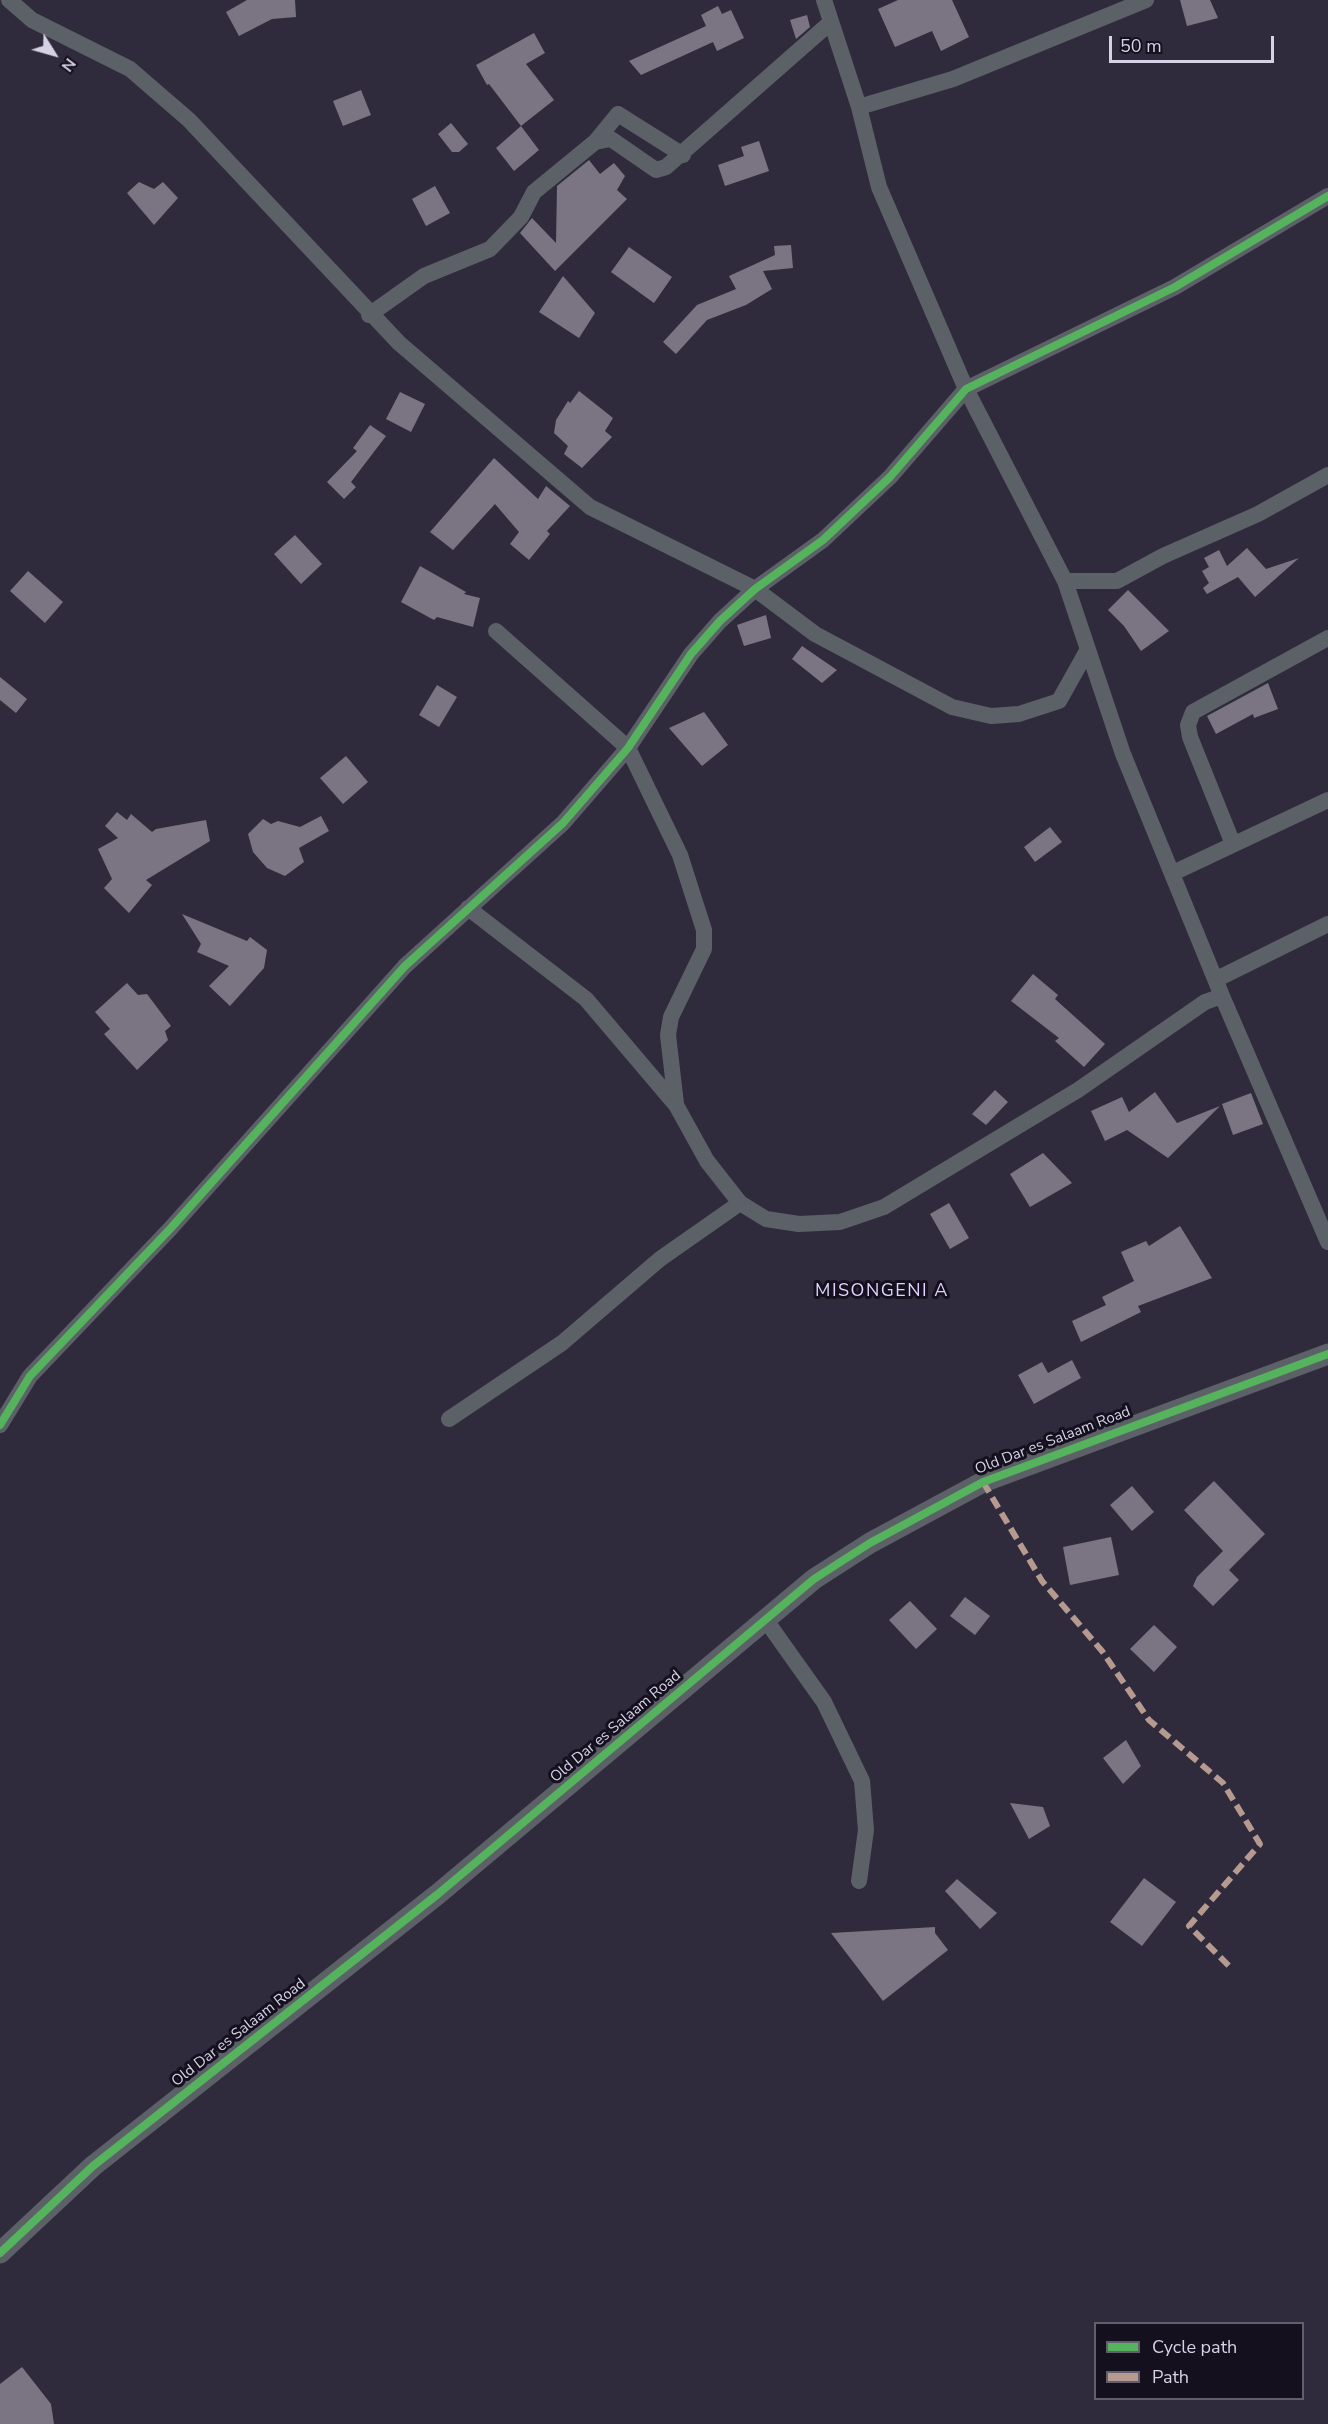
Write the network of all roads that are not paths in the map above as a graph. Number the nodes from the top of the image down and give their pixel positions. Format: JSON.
{"nodes":[{"id":1,"x":9,"y":0,"type":"edge"},
{"id":2,"x":824,"y":0,"type":"edge"},
{"id":3,"x":1146,"y":0,"type":"edge"},
{"id":4,"x":831,"y":22,"type":"junction"},
{"id":5,"x":859,"y":107,"type":"junction"},
{"id":6,"x":595,"y":142,"type":"junction"},
{"id":7,"x":683,"y":155,"type":"junction"},
{"id":8,"x":1328,"y":196,"type":"edge"},
{"id":9,"x":369,"y":315,"type":"junction"},
{"id":10,"x":966,"y":389,"type":"junction"},
{"id":11,"x":1328,"y":475,"type":"edge"},
{"id":12,"x":1065,"y":581,"type":"junction"},
{"id":13,"x":755,"y":589,"type":"junction"},
{"id":14,"x":496,"y":631,"type":"dead end"},
{"id":15,"x":1328,"y":638,"type":"edge"},
{"id":16,"x":1087,"y":651,"type":"junction"},
{"id":17,"x":628,"y":748,"type":"junction"},
{"id":18,"x":1328,"y":800,"type":"edge"},
{"id":19,"x":1233,"y":844,"type":"junction"},
{"id":20,"x":1173,"y":873,"type":"junction"},
{"id":21,"x":468,"y":908,"type":"junction"},
{"id":22,"x":1328,"y":924,"type":"edge"},
{"id":23,"x":1217,"y":979,"type":"junction"},
{"id":24,"x":1222,"y":996,"type":"junction"},
{"id":25,"x":676,"y":1105,"type":"junction"},
{"id":26,"x":740,"y":1203,"type":"junction"},
{"id":27,"x":1328,"y":1242,"type":"edge"},
{"id":28,"x":1328,"y":1354,"type":"edge"},
{"id":29,"x":449,"y":1419,"type":"dead end"},
{"id":30,"x":0,"y":1425,"type":"edge"},
{"id":31,"x":765,"y":1619,"type":"junction"},
{"id":32,"x":859,"y":1881,"type":"dead end"},
{"id":33,"x":0,"y":2253,"type":"edge"}],
"edges":[{"from":1,"to":9,"type":"street"},
{"from":2,"to":4,"type":"street"},
{"from":3,"to":5,"type":"street"},
{"from":4,"to":5,"type":"street"},
{"from":4,"to":7,"type":"street"},
{"from":5,"to":10,"type":"street"},
{"from":6,"to":7,"type":"street"},
{"from":6,"to":7,"type":"street"},
{"from":6,"to":9,"type":"street"},
{"from":8,"to":10,"type":"street"},
{"from":9,"to":13,"type":"street"},
{"from":10,"to":12,"type":"street"},
{"from":10,"to":13,"type":"street"},
{"from":11,"to":12,"type":"street"},
{"from":12,"to":16,"type":"street"},
{"from":13,"to":16,"type":"street"},
{"from":13,"to":17,"type":"street"},
{"from":14,"to":17,"type":"street"},
{"from":15,"to":19,"type":"street"},
{"from":16,"to":20,"type":"street"},
{"from":17,"to":21,"type":"street"},
{"from":17,"to":25,"type":"street"},
{"from":18,"to":19,"type":"street"},
{"from":19,"to":20,"type":"street"},
{"from":20,"to":23,"type":"street"},
{"from":21,"to":25,"type":"street"},
{"from":21,"to":30,"type":"street"},
{"from":22,"to":23,"type":"street"},
{"from":23,"to":24,"type":"street"},
{"from":24,"to":26,"type":"street"},
{"from":24,"to":27,"type":"street"},
{"from":25,"to":26,"type":"street"},
{"from":26,"to":29,"type":"street"},
{"from":28,"to":31,"type":"street","name":"Old Dar es Salaam Road"},
{"from":31,"to":32,"type":"street"},
{"from":31,"to":33,"type":"street","name":"Old Dar es Salaam Road"}]}
